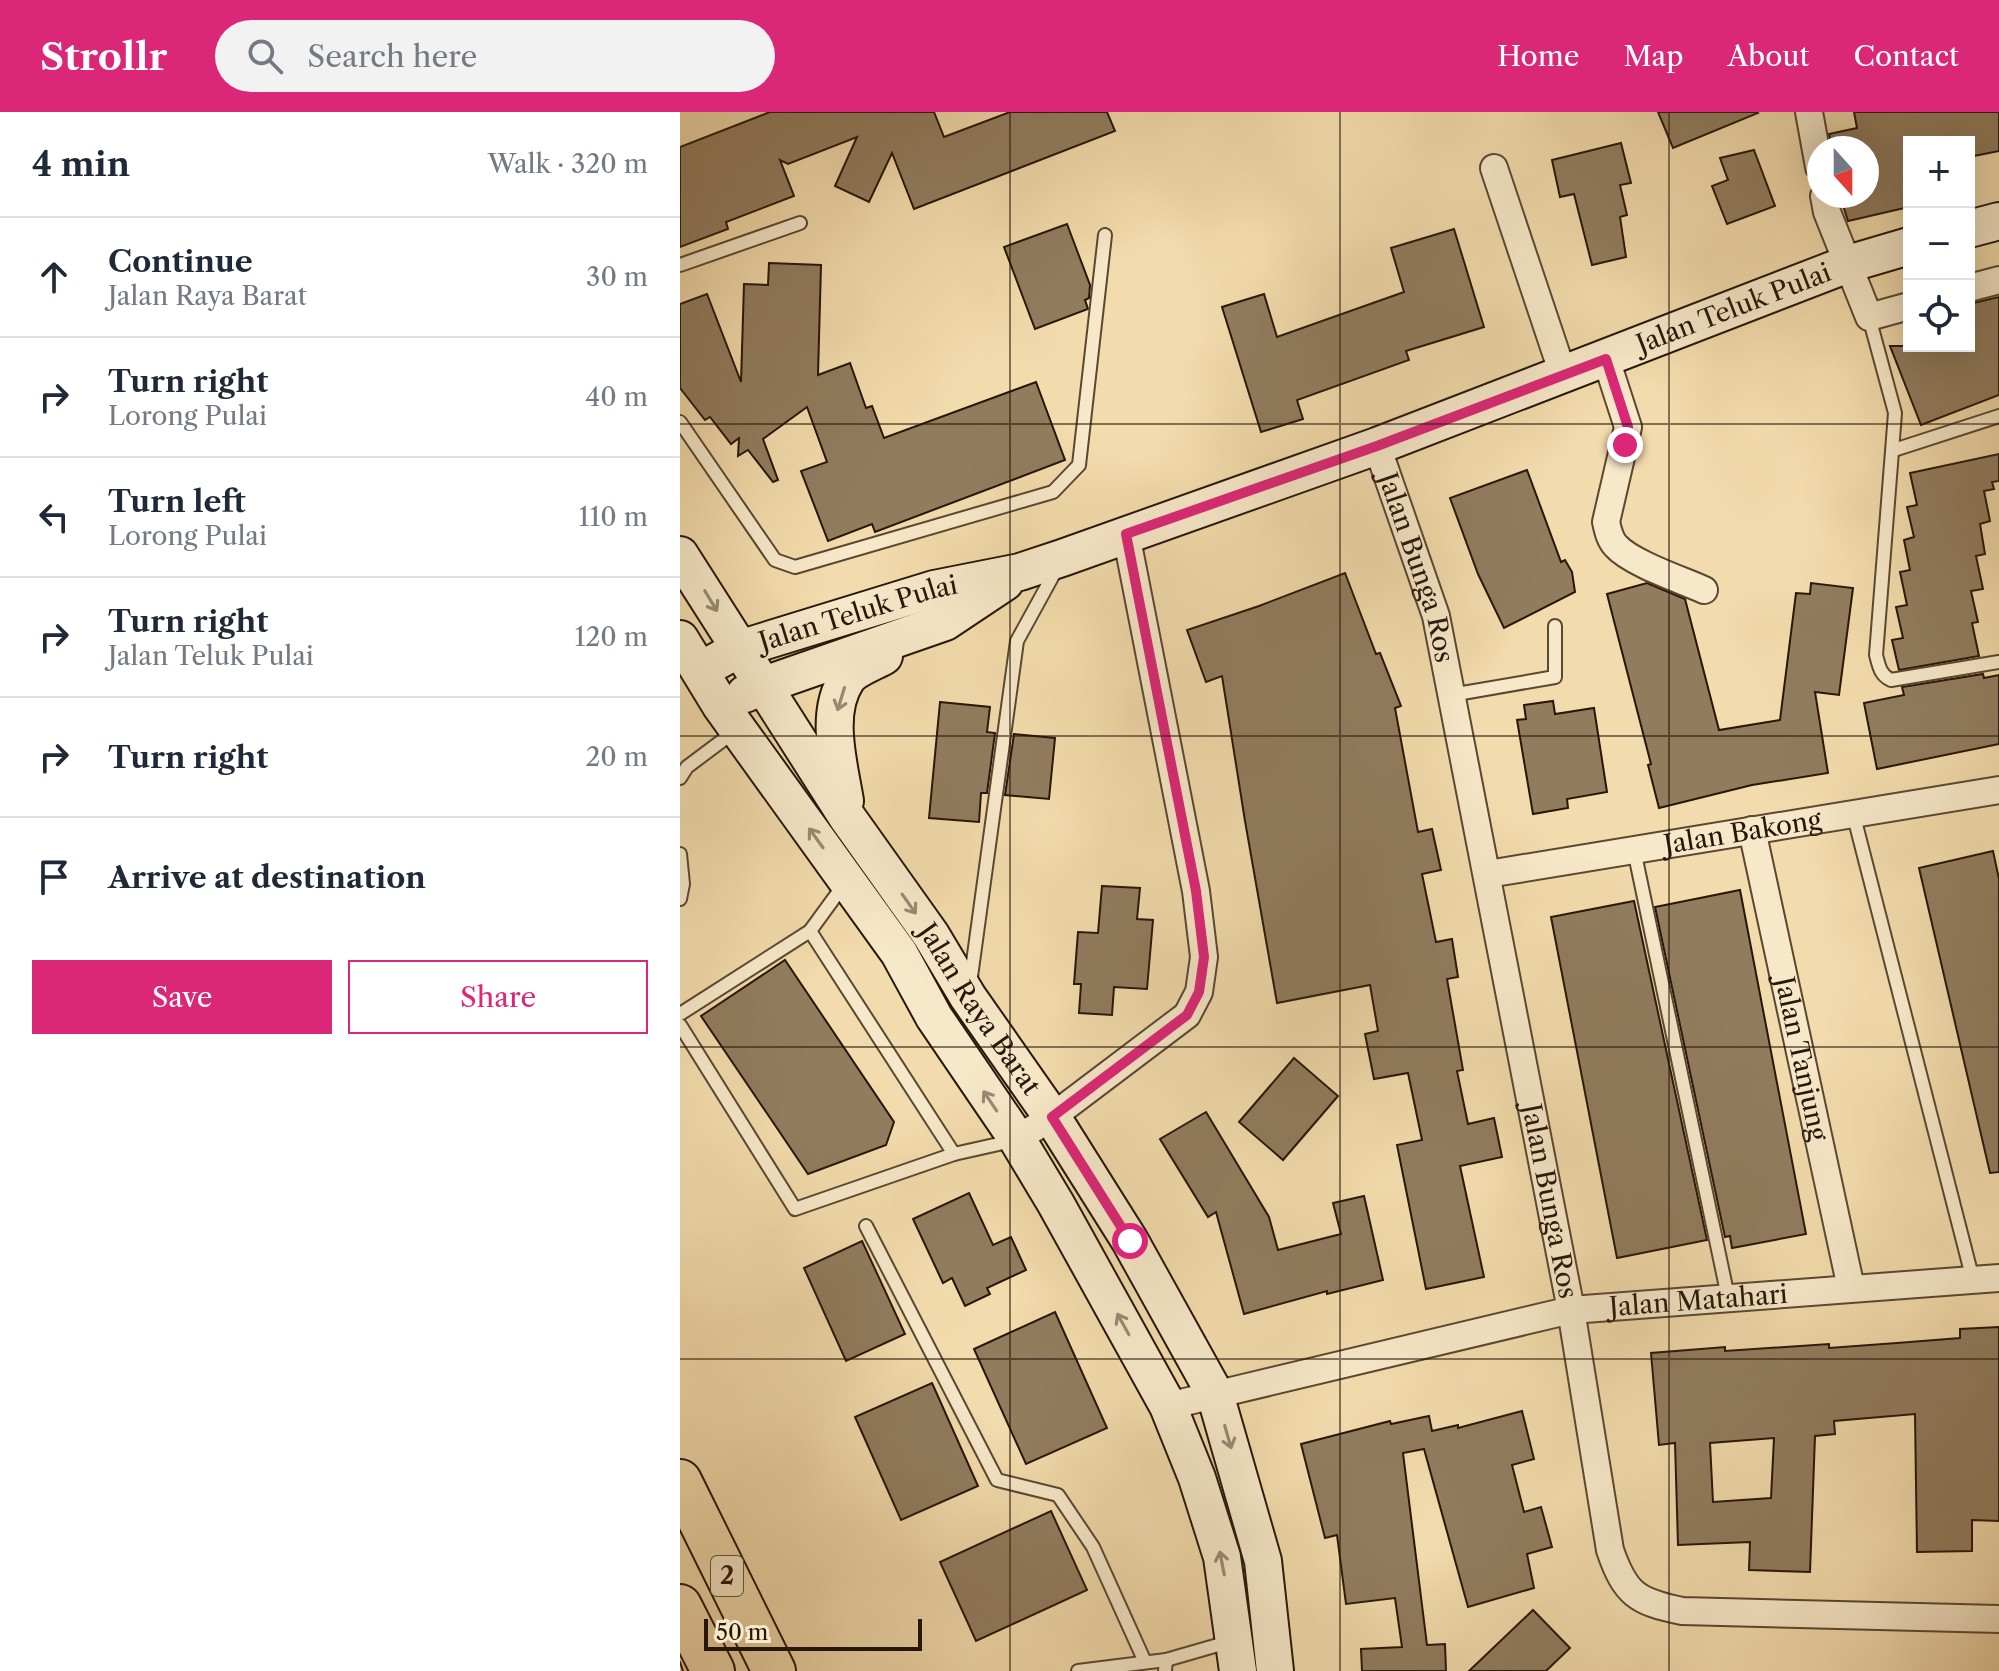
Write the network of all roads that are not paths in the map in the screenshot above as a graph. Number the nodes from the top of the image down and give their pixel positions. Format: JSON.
{"nodes":[{"id":1,"x":1809,"y":112,"type":"edge"},
{"id":2,"x":1813,"y":136,"type":"edge"},
{"id":3,"x":1494,"y":168,"type":"dead end"},
{"id":4,"x":1826,"y":208,"type":"edge"},
{"id":5,"x":1999,"y":221,"type":"edge"},
{"id":6,"x":800,"y":223,"type":"dead end"},
{"id":7,"x":1975,"y":227,"type":"edge"},
{"id":8,"x":1105,"y":235,"type":"dead end"},
{"id":9,"x":1903,"y":248,"type":"edge"},
{"id":10,"x":1848,"y":264,"type":"junction"},
{"id":11,"x":680,"y":265,"type":"edge"},
{"id":12,"x":1999,"y":280,"type":"edge"},
{"id":13,"x":1975,"y":286,"type":"edge"},
{"id":14,"x":1903,"y":308,"type":"edge"},
{"id":15,"x":1869,"y":317,"type":"junction"},
{"id":16,"x":1606,"y":359,"type":"junction"},
{"id":17,"x":1563,"y":374,"type":"junction"},
{"id":18,"x":1999,"y":416,"type":"edge"},
{"id":19,"x":680,"y":422,"type":"edge"},
{"id":20,"x":1377,"y":446,"type":"junction"},
{"id":21,"x":1894,"y":450,"type":"junction"},
{"id":22,"x":1126,"y":534,"type":"junction"},
{"id":23,"x":680,"y":555,"type":"edge"},
{"id":24,"x":1062,"y":558,"type":"junction"},
{"id":25,"x":1020,"y":572,"type":"junction"},
{"id":26,"x":1704,"y":590,"type":"dead end"},
{"id":27,"x":945,"y":622,"type":"junction"},
{"id":28,"x":1555,"y":626,"type":"dead end"},
{"id":29,"x":680,"y":639,"type":"edge"},
{"id":30,"x":739,"y":649,"type":"junction"},
{"id":31,"x":1999,"y":662,"type":"edge"},
{"id":32,"x":701,"y":670,"type":"junction"},
{"id":33,"x":764,"y":685,"type":"junction"},
{"id":34,"x":1451,"y":695,"type":"junction"},
{"id":35,"x":729,"y":718,"type":"junction"},
{"id":36,"x":680,"y":778,"type":"edge"},
{"id":37,"x":1999,"y":790,"type":"edge"},
{"id":38,"x":1853,"y":813,"type":"junction"},
{"id":39,"x":847,"y":817,"type":"junction"},
{"id":40,"x":1752,"y":830,"type":"junction"},
{"id":41,"x":1634,"y":850,"type":"junction"},
{"id":42,"x":680,"y":854,"type":"edge"},
{"id":43,"x":1488,"y":874,"type":"junction"},
{"id":44,"x":846,"y":880,"type":"junction"},
{"id":45,"x":680,"y":899,"type":"edge"},
{"id":46,"x":810,"y":931,"type":"junction"},
{"id":47,"x":968,"y":997,"type":"junction"},
{"id":48,"x":680,"y":1014,"type":"edge"},
{"id":49,"x":680,"y":1025,"type":"edge"},
{"id":50,"x":1052,"y":1117,"type":"junction"},
{"id":51,"x":1017,"y":1139,"type":"junction"},
{"id":52,"x":954,"y":1154,"type":"junction"},
{"id":53,"x":866,"y":1226,"type":"dead end"},
{"id":54,"x":1986,"y":1279,"type":"edge"},
{"id":55,"x":1851,"y":1288,"type":"junction"},
{"id":56,"x":1728,"y":1297,"type":"junction"},
{"id":57,"x":1571,"y":1310,"type":"junction"},
{"id":58,"x":1215,"y":1394,"type":"junction"},
{"id":59,"x":1168,"y":1406,"type":"junction"},
{"id":60,"x":680,"y":1481,"type":"edge"},
{"id":61,"x":680,"y":1606,"type":"edge"},
{"id":62,"x":1999,"y":1619,"type":"edge"},
{"id":63,"x":1250,"y":1644,"type":"edge"},
{"id":64,"x":1145,"y":1662,"type":"junction"},
{"id":65,"x":1166,"y":1665,"type":"edge"},
{"id":66,"x":713,"y":1671,"type":"edge"},
{"id":67,"x":774,"y":1671,"type":"edge"},
{"id":68,"x":1078,"y":1671,"type":"edge"},
{"id":69,"x":1275,"y":1671,"type":"edge"}],
"edges":[{"from":1,"to":2,"type":"street"},
{"from":3,"to":17,"type":"street"},
{"from":4,"to":10,"type":"street"},
{"from":5,"to":7,"type":"main road"},
{"from":6,"to":11,"type":"lane"},
{"from":8,"to":19,"type":"lane"},
{"from":9,"to":10,"type":"main road","name":"Jalan Teluk Pulai"},
{"from":10,"to":15,"type":"street"},
{"from":10,"to":16,"type":"main road","name":"Jalan Teluk Pulai"},
{"from":12,"to":13,"type":"street"},
{"from":14,"to":15,"type":"street"},
{"from":15,"to":21,"type":"lane"},
{"from":16,"to":17,"type":"main road","name":"Jalan Teluk Pulai"},
{"from":16,"to":26,"type":"street"},
{"from":17,"to":20,"type":"main road","name":"Jalan Teluk Pulai"},
{"from":18,"to":21,"type":"lane"},
{"from":20,"to":22,"type":"main road","name":"Jalan Teluk Pulai"},
{"from":20,"to":34,"type":"street","name":"Jalan Bunga Ros"},
{"from":21,"to":31,"type":"lane"},
{"from":22,"to":24,"type":"main road","name":"Jalan Teluk Pulai"},
{"from":22,"to":50,"type":"street"},
{"from":23,"to":30,"type":"main road","name":"Jalan Raya Barat","one_way":true},
{"from":24,"to":25,"type":"main road","name":"Jalan Teluk Pulai"},
{"from":24,"to":47,"type":"lane"},
{"from":25,"to":27,"type":"main road","name":"Jalan Teluk Pulai"},
{"from":25,"to":30,"type":"main road","name":"Jalan Teluk Pulai"},
{"from":27,"to":33,"type":"main road","name":"Jalan Teluk Pulai"},
{"from":27,"to":39,"type":"main road","one_way":true},
{"from":28,"to":34,"type":"lane"},
{"from":29,"to":32,"type":"main road","name":"Jalan Raya Barat"},
{"from":30,"to":32,"type":"main road","name":"Jalan Teluk Pulai"},
{"from":30,"to":33,"type":"main road","name":"Jalan Raya Barat"},
{"from":32,"to":35,"type":"main road","name":"Jalan Raya Barat"},
{"from":33,"to":35,"type":"main road","name":"Jalan Teluk Pulai"},
{"from":33,"to":39,"type":"main road","name":"Jalan Raya Barat"},
{"from":34,"to":43,"type":"street","name":"Jalan Bunga Ros"},
{"from":35,"to":36,"type":"lane"},
{"from":44,"to":35,"type":"main road","name":"Jalan Raya Barat","one_way":true},
{"from":37,"to":38,"type":"street","name":"Jalan Bakong"},
{"from":38,"to":40,"type":"street","name":"Jalan Bakong"},
{"from":38,"to":54,"type":"lane"},
{"from":39,"to":47,"type":"main road","name":"Jalan Raya Barat","one_way":true},
{"from":40,"to":41,"type":"street","name":"Jalan Bakong"},
{"from":40,"to":55,"type":"street","name":"Jalan Tanjung"},
{"from":41,"to":43,"type":"street","name":"Jalan Bakong"},
{"from":41,"to":56,"type":"lane"},
{"from":42,"to":45,"type":"lane"},
{"from":43,"to":57,"type":"street","name":"Jalan Bunga Ros"},
{"from":44,"to":46,"type":"lane"},
{"from":51,"to":44,"type":"main road","name":"Jalan Raya Barat","one_way":true},
{"from":46,"to":48,"type":"lane"},
{"from":46,"to":52,"type":"lane"},
{"from":47,"to":50,"type":"main road","name":"Jalan Raya Barat"},
{"from":49,"to":52,"type":"lane"},
{"from":50,"to":51,"type":"street"},
{"from":50,"to":58,"type":"main road","name":"Jalan Raya Barat"},
{"from":51,"to":52,"type":"lane"},
{"from":59,"to":51,"type":"main road","name":"Jalan Raya Barat","one_way":true},
{"from":53,"to":64,"type":"lane"},
{"from":54,"to":55,"type":"street","name":"Jalan Matahari"},
{"from":55,"to":56,"type":"street","name":"Jalan Matahari"},
{"from":56,"to":57,"type":"street","name":"Jalan Matahari"},
{"from":57,"to":58,"type":"street","name":"Jalan Matahari"},
{"from":57,"to":62,"type":"street","name":"Jalan Bunga Ros"},
{"from":58,"to":59,"type":"street","name":"Jalan Matahari"},
{"from":58,"to":63,"type":"main road","name":"Jalan Raya Barat","one_way":true},
{"from":63,"to":59,"type":"main road","name":"Jalan Raya Barat","one_way":true},
{"from":60,"to":67,"type":"highway","number":"2"},
{"from":61,"to":66,"type":"highway","number":"2"},
{"from":63,"to":65,"type":"lane"},
{"from":63,"to":69,"type":"main road","name":"Jalan Raya Barat"},
{"from":64,"to":65,"type":"lane"},
{"from":64,"to":68,"type":"lane"}]}
